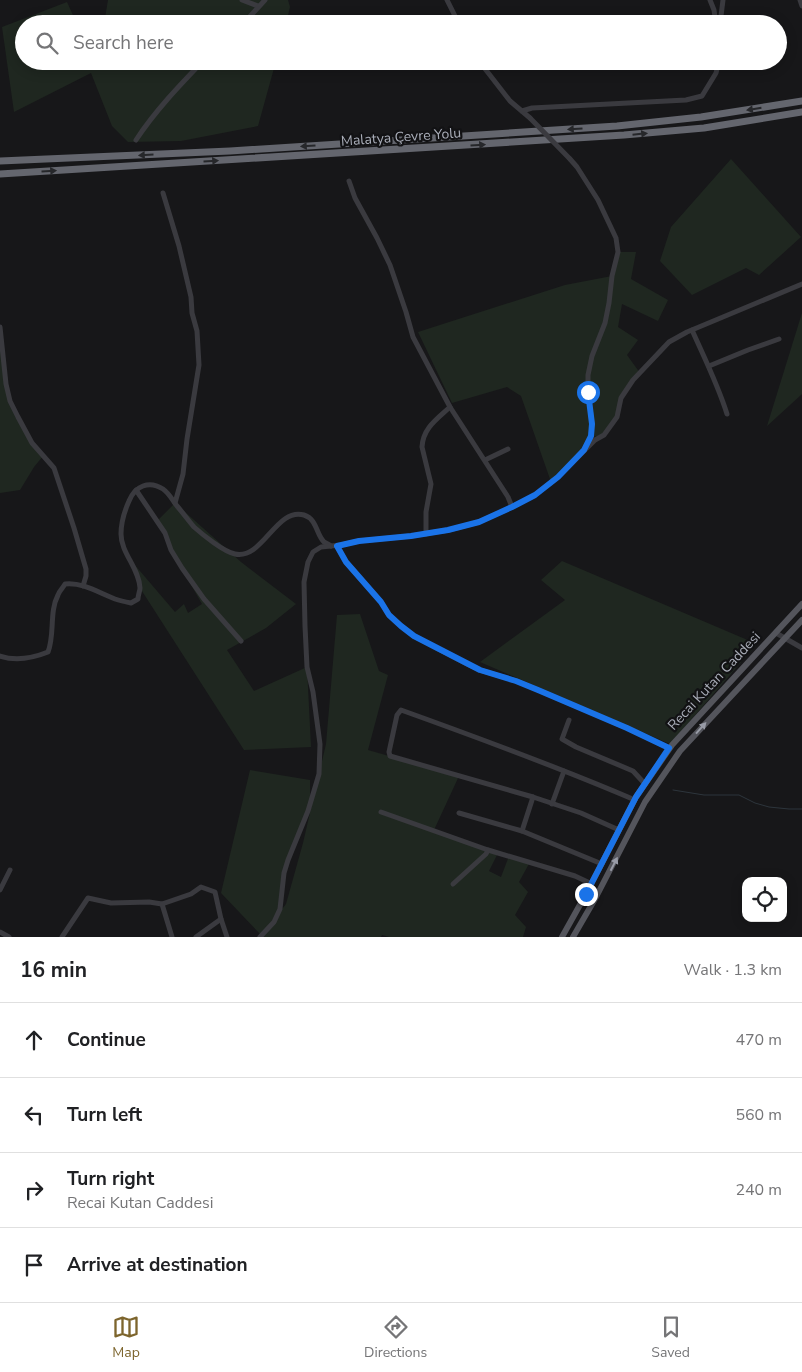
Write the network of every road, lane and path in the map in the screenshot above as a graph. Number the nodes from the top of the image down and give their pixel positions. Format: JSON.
{"nodes":[{"id":1,"x":242,"y":0,"type":"edge"},
{"id":2,"x":265,"y":0,"type":"edge"},
{"id":3,"x":447,"y":0,"type":"edge"},
{"id":4,"x":710,"y":0,"type":"edge"},
{"id":5,"x":723,"y":0,"type":"edge"},
{"id":6,"x":800,"y":0,"type":"edge"},
{"id":7,"x":258,"y":6,"type":"junction"},
{"id":8,"x":802,"y":6,"type":"edge"},
{"id":9,"x":250,"y":15,"type":"edge"},
{"id":10,"x":454,"y":15,"type":"edge"},
{"id":11,"x":715,"y":15,"type":"edge"},
{"id":12,"x":721,"y":15,"type":"edge"},
{"id":13,"x":195,"y":70,"type":"edge"},
{"id":14,"x":486,"y":70,"type":"edge"},
{"id":15,"x":717,"y":70,"type":"edge"},
{"id":16,"x":802,"y":102,"type":"edge"},
{"id":17,"x":522,"y":111,"type":"junction"},
{"id":18,"x":802,"y":112,"type":"edge"},
{"id":19,"x":136,"y":140,"type":"dead end"},
{"id":20,"x":0,"y":161,"type":"edge"},
{"id":21,"x":0,"y":174,"type":"edge"},
{"id":22,"x":349,"y":181,"type":"dead end"},
{"id":23,"x":163,"y":193,"type":"dead end"},
{"id":24,"x":802,"y":284,"type":"edge"},
{"id":25,"x":0,"y":327,"type":"edge"},
{"id":26,"x":692,"y":330,"type":"junction"},
{"id":27,"x":779,"y":338,"type":"dead end"},
{"id":28,"x":709,"y":366,"type":"junction"},
{"id":29,"x":450,"y":407,"type":"junction"},
{"id":30,"x":727,"y":414,"type":"dead end"},
{"id":31,"x":508,"y":449,"type":"dead end"},
{"id":32,"x":584,"y":450,"type":"junction"},
{"id":33,"x":485,"y":460,"type":"junction"},
{"id":34,"x":136,"y":490,"type":"junction"},
{"id":35,"x":174,"y":503,"type":"junction"},
{"id":36,"x":512,"y":507,"type":"junction"},
{"id":37,"x":426,"y":534,"type":"junction"},
{"id":38,"x":321,"y":536,"type":"junction"},
{"id":39,"x":334,"y":546,"type":"junction"},
{"id":40,"x":313,"y":552,"type":"junction"},
{"id":41,"x":83,"y":586,"type":"junction"},
{"id":42,"x":802,"y":604,"type":"edge"},
{"id":43,"x":802,"y":620,"type":"edge"},
{"id":44,"x":776,"y":633,"type":"junction"},
{"id":45,"x":785,"y":639,"type":"junction"},
{"id":46,"x":241,"y":641,"type":"dead end"},
{"id":47,"x":802,"y":648,"type":"edge"},
{"id":48,"x":0,"y":656,"type":"edge"},
{"id":49,"x":569,"y":720,"type":"dead end"},
{"id":50,"x":669,"y":748,"type":"junction"},
{"id":51,"x":564,"y":771,"type":"junction"},
{"id":52,"x":645,"y":784,"type":"junction"},
{"id":53,"x":533,"y":797,"type":"junction"},
{"id":54,"x":635,"y":800,"type":"junction"},
{"id":55,"x":552,"y":804,"type":"junction"},
{"id":56,"x":380,"y":812,"type":"dead end"},
{"id":57,"x":459,"y":813,"type":"dead end"},
{"id":58,"x":619,"y":830,"type":"junction"},
{"id":59,"x":522,"y":831,"type":"junction"},
{"id":60,"x":488,"y":850,"type":"junction"},
{"id":61,"x":602,"y":864,"type":"junction"},
{"id":62,"x":10,"y":870,"type":"dead end"},
{"id":63,"x":453,"y":884,"type":"dead end"},
{"id":64,"x":592,"y":884,"type":"junction"},
{"id":65,"x":0,"y":890,"type":"edge"},
{"id":66,"x":162,"y":904,"type":"junction"},
{"id":67,"x":221,"y":919,"type":"junction"},
{"id":68,"x":0,"y":932,"type":"edge"},
{"id":69,"x":9,"y":937,"type":"edge"},
{"id":70,"x":62,"y":937,"type":"edge"},
{"id":71,"x":172,"y":937,"type":"edge"},
{"id":72,"x":196,"y":937,"type":"edge"},
{"id":73,"x":227,"y":937,"type":"edge"},
{"id":74,"x":260,"y":937,"type":"edge"},
{"id":75,"x":562,"y":937,"type":"edge"},
{"id":76,"x":573,"y":937,"type":"edge"}],
"edges":[{"from":1,"to":7,"type":"street"},
{"from":2,"to":7,"type":"street"},
{"from":3,"to":10,"type":"street"},
{"from":4,"to":11,"type":"street"},
{"from":5,"to":12,"type":"street"},
{"from":6,"to":8,"type":"street"},
{"from":7,"to":9,"type":"street"},
{"from":13,"to":19,"type":"street"},
{"from":14,"to":17,"type":"street"},
{"from":15,"to":17,"type":"street"},
{"from":16,"to":20,"type":"highway","name":"Malatya Çevre Yolu","one_way":true},
{"from":17,"to":32,"type":"street","bridge":true},
{"from":21,"to":18,"type":"highway","name":"Malatya Çevre Yolu","one_way":true},
{"from":22,"to":29,"type":"street"},
{"from":23,"to":35,"type":"street"},
{"from":24,"to":26,"type":"street"},
{"from":25,"to":41,"type":"street"},
{"from":26,"to":28,"type":"street"},
{"from":26,"to":32,"type":"street"},
{"from":27,"to":28,"type":"street"},
{"from":28,"to":30,"type":"street"},
{"from":29,"to":33,"type":"street"},
{"from":29,"to":37,"type":"street"},
{"from":31,"to":33,"type":"street"},
{"from":32,"to":36,"type":"street"},
{"from":33,"to":36,"type":"street"},
{"from":34,"to":35,"type":"street"},
{"from":34,"to":41,"type":"street"},
{"from":34,"to":46,"type":"street"},
{"from":35,"to":38,"type":"street"},
{"from":36,"to":37,"type":"street"},
{"from":37,"to":39,"type":"street"},
{"from":38,"to":39,"type":"street"},
{"from":38,"to":40,"type":"street"},
{"from":39,"to":40,"type":"street"},
{"from":39,"to":50,"type":"street"},
{"from":40,"to":74,"type":"street"},
{"from":41,"to":48,"type":"street"},
{"from":42,"to":44,"type":"main road","name":"Recai Kutan Caddesi"},
{"from":43,"to":45,"type":"main road","name":"Recai Kutan Caddesi"},
{"from":44,"to":45,"type":"street"},
{"from":44,"to":50,"type":"main road","name":"Recai Kutan Caddesi"},
{"from":45,"to":47,"type":"street"},
{"from":76,"to":45,"type":"main road","name":"Recai Kutan Caddesi","one_way":true},
{"from":49,"to":52,"type":"street"},
{"from":50,"to":52,"type":"main road","name":"Recai Kutan Caddesi"},
{"from":51,"to":53,"type":"street"},
{"from":51,"to":54,"type":"street"},
{"from":51,"to":55,"type":"street"},
{"from":52,"to":54,"type":"main road","name":"Recai Kutan Caddesi"},
{"from":53,"to":55,"type":"street"},
{"from":53,"to":59,"type":"street"},
{"from":54,"to":58,"type":"main road","name":"Recai Kutan Caddesi"},
{"from":55,"to":58,"type":"street"},
{"from":56,"to":60,"type":"street"},
{"from":57,"to":59,"type":"street"},
{"from":58,"to":61,"type":"main road","name":"Recai Kutan Caddesi"},
{"from":59,"to":61,"type":"street"},
{"from":60,"to":63,"type":"street"},
{"from":60,"to":64,"type":"street"},
{"from":61,"to":64,"type":"main road","name":"Recai Kutan Caddesi"},
{"from":62,"to":65,"type":"street"},
{"from":64,"to":75,"type":"main road","name":"Recai Kutan Caddesi"},
{"from":66,"to":67,"type":"street"},
{"from":66,"to":70,"type":"street"},
{"from":66,"to":71,"type":"street"},
{"from":67,"to":72,"type":"street"},
{"from":67,"to":73,"type":"street"},
{"from":68,"to":69,"type":"street"}]}
